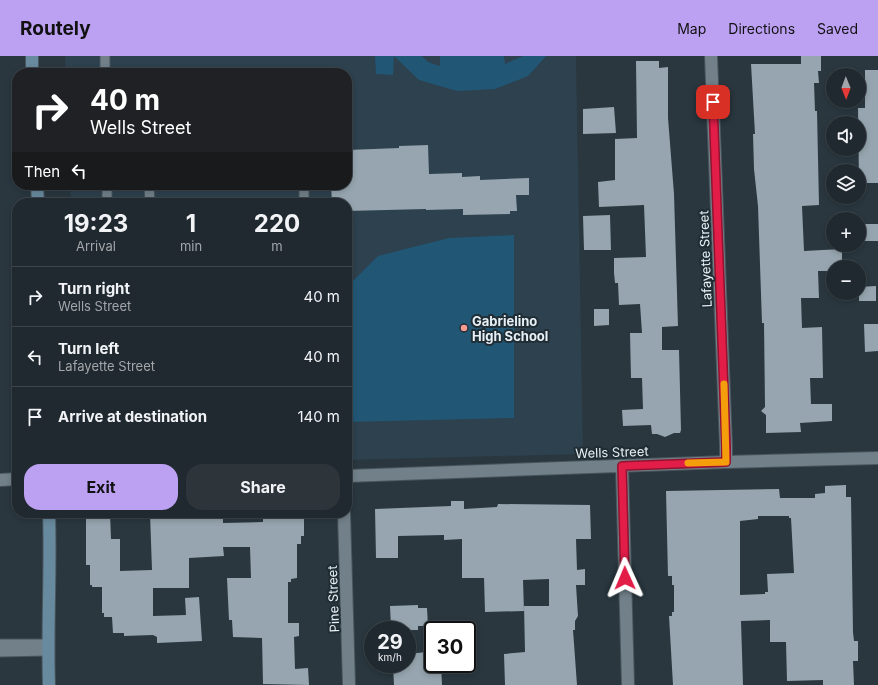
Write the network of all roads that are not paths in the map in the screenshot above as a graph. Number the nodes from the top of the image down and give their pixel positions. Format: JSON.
{"nodes":[{"id":1,"x":32,"y":56,"type":"edge"},
{"id":2,"x":105,"y":56,"type":"edge"},
{"id":3,"x":711,"y":56,"type":"edge"},
{"id":4,"x":32,"y":68,"type":"edge"},
{"id":5,"x":105,"y":68,"type":"edge"},
{"id":6,"x":878,"y":458,"type":"edge"},
{"id":7,"x":726,"y":462,"type":"junction"},
{"id":8,"x":622,"y":466,"type":"junction"},
{"id":9,"x":352,"y":476,"type":"edge"},
{"id":10,"x":12,"y":479,"type":"edge"},
{"id":11,"x":0,"y":480,"type":"edge"},
{"id":12,"x":49,"y":518,"type":"edge"},
{"id":13,"x":344,"y":518,"type":"edge"},
{"id":14,"x":0,"y":644,"type":"edge"},
{"id":15,"x":48,"y":648,"type":"junction"},
{"id":16,"x":0,"y":652,"type":"edge"},
{"id":17,"x":49,"y":685,"type":"edge"},
{"id":18,"x":349,"y":685,"type":"edge"},
{"id":19,"x":628,"y":685,"type":"edge"}],
"edges":[{"from":1,"to":4,"type":"main road"},
{"from":2,"to":5,"type":"lane"},
{"from":3,"to":7,"type":"street","name":"Lafayette Street"},
{"from":6,"to":7,"type":"street","name":"Wells Street"},
{"from":7,"to":8,"type":"street","name":"Wells Street"},
{"from":8,"to":9,"type":"street","name":"Wells Street"},
{"from":8,"to":19,"type":"street"},
{"from":10,"to":11,"type":"street"},
{"from":12,"to":15,"type":"main road"},
{"from":13,"to":18,"type":"street","name":"Pine Street"},
{"from":14,"to":15,"type":"lane"},
{"from":15,"to":16,"type":"lane"},
{"from":15,"to":17,"type":"main road"}]}
